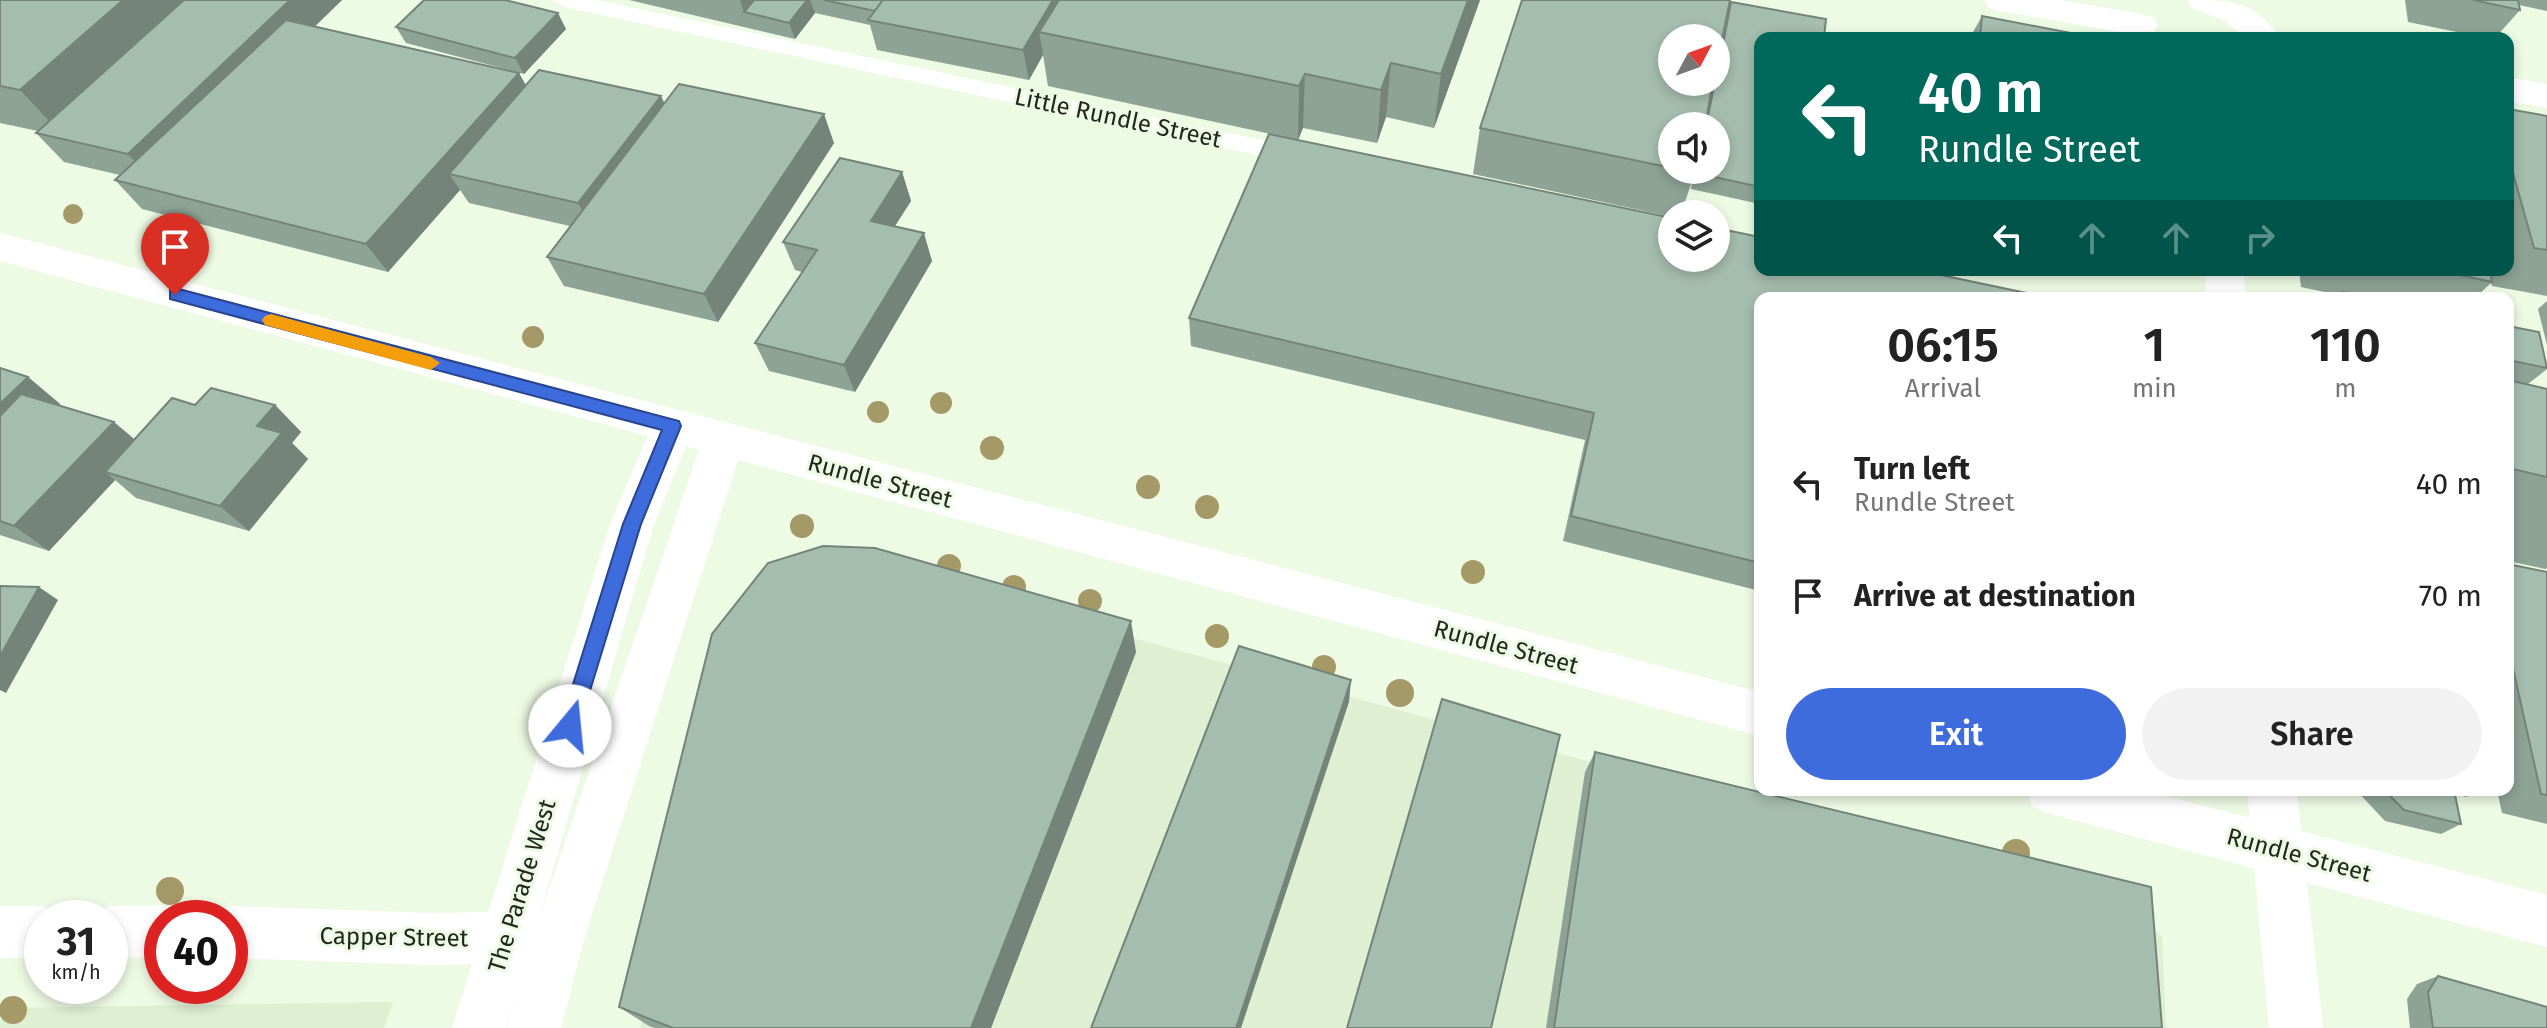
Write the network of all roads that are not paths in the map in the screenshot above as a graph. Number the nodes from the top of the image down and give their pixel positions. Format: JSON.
{"nodes":[{"id":1,"x":564,"y":0,"type":"edge"},
{"id":2,"x":2001,"y":0,"type":"edge"},
{"id":3,"x":2204,"y":0,"type":"edge"},
{"id":4,"x":2150,"y":21,"type":"edge"},
{"id":5,"x":2259,"y":32,"type":"edge"},
{"id":6,"x":2514,"y":90,"type":"edge"},
{"id":7,"x":2547,"y":96,"type":"edge"},
{"id":8,"x":1329,"y":162,"type":"edge"},
{"id":9,"x":0,"y":247,"type":"edge"},
{"id":10,"x":673,"y":426,"type":"junction"},
{"id":11,"x":724,"y":439,"type":"junction"},
{"id":12,"x":1754,"y":712,"type":"edge"},
{"id":13,"x":2074,"y":796,"type":"edge"},
{"id":14,"x":2273,"y":796,"type":"edge"},
{"id":15,"x":2278,"y":849,"type":"junction"},
{"id":16,"x":2547,"y":921,"type":"edge"},
{"id":17,"x":0,"y":932,"type":"edge"},
{"id":18,"x":24,"y":932,"type":"edge"},
{"id":19,"x":248,"y":933,"type":"edge"},
{"id":20,"x":559,"y":936,"type":"junction"},
{"id":21,"x":505,"y":937,"type":"junction"},
{"id":22,"x":479,"y":1028,"type":"edge"},
{"id":23,"x":534,"y":1028,"type":"edge"},
{"id":24,"x":2296,"y":1028,"type":"edge"}],
"edges":[{"from":1,"to":8,"type":"lane","name":"Little Rundle Street"},
{"from":2,"to":4,"type":"street"},
{"from":3,"to":5,"type":"street"},
{"from":6,"to":7,"type":"street"},
{"from":9,"to":10,"type":"street","name":"Rundle Street"},
{"from":10,"to":11,"type":"street","name":"Rundle Street"},
{"from":10,"to":21,"type":"street","name":"The Parade West"},
{"from":11,"to":12,"type":"street","name":"Rundle Street"},
{"from":11,"to":20,"type":"street","name":"The Parade West"},
{"from":13,"to":15,"type":"street","name":"Rundle Street"},
{"from":14,"to":15,"type":"street"},
{"from":15,"to":16,"type":"street","name":"Rundle Street"},
{"from":15,"to":24,"type":"street"},
{"from":17,"to":18,"type":"street"},
{"from":19,"to":21,"type":"street","name":"Capper Street"},
{"from":20,"to":21,"type":"street","name":"Capper Street"},
{"from":20,"to":23,"type":"street","name":"The Parade West"},
{"from":21,"to":22,"type":"street","name":"The Parade West"}]}
